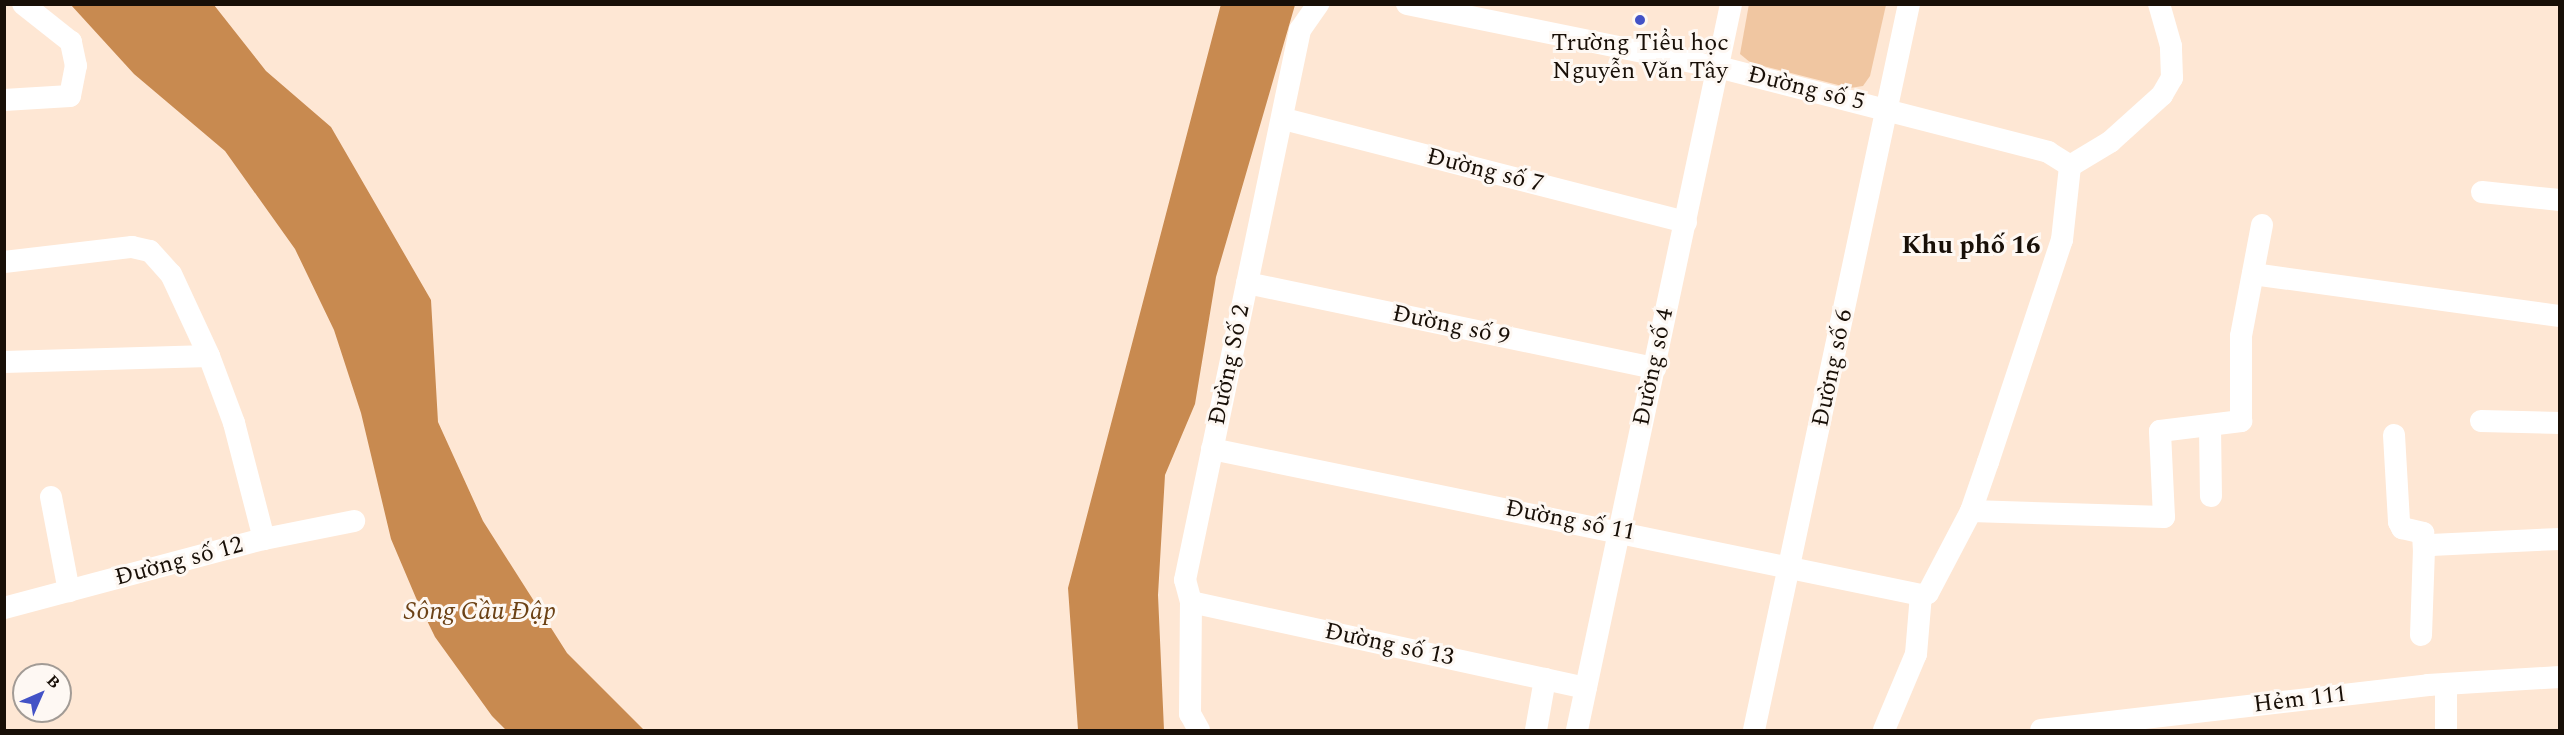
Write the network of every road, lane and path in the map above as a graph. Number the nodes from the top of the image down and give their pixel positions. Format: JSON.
{"nodes":[{"id":1,"x":22,"y":4,"type":"edge"},
{"id":2,"x":1318,"y":4,"type":"edge"},
{"id":3,"x":1407,"y":4,"type":"edge"},
{"id":4,"x":1731,"y":4,"type":"edge"},
{"id":5,"x":1909,"y":4,"type":"edge"},
{"id":6,"x":2159,"y":4,"type":"edge"},
{"id":7,"x":1718,"y":67,"type":"junction"},
{"id":8,"x":4,"y":100,"type":"edge"},
{"id":9,"x":1889,"y":109,"type":"junction"},
{"id":10,"x":1284,"y":119,"type":"junction"},
{"id":11,"x":2070,"y":166,"type":"junction"},
{"id":12,"x":2482,"y":192,"type":"dead end"},
{"id":13,"x":2559,"y":200,"type":"edge"},
{"id":14,"x":1686,"y":222,"type":"junction"},
{"id":15,"x":2262,"y":225,"type":"dead end"},
{"id":16,"x":4,"y":261,"type":"edge"},
{"id":17,"x":2253,"y":274,"type":"junction"},
{"id":18,"x":1247,"y":284,"type":"junction"},
{"id":19,"x":2559,"y":316,"type":"edge"},
{"id":20,"x":209,"y":356,"type":"junction"},
{"id":21,"x":4,"y":362,"type":"edge"},
{"id":22,"x":1654,"y":368,"type":"junction"},
{"id":23,"x":2481,"y":421,"type":"dead end"},
{"id":24,"x":2559,"y":423,"type":"edge"},
{"id":25,"x":2210,"y":427,"type":"junction"},
{"id":26,"x":2394,"y":435,"type":"dead end"},
{"id":27,"x":1212,"y":449,"type":"junction"},
{"id":28,"x":2211,"y":496,"type":"dead end"},
{"id":29,"x":51,"y":497,"type":"dead end"},
{"id":30,"x":1971,"y":511,"type":"junction"},
{"id":31,"x":354,"y":522,"type":"dead end"},
{"id":32,"x":1618,"y":530,"type":"junction"},
{"id":33,"x":264,"y":539,"type":"junction"},
{"id":34,"x":2559,"y":539,"type":"edge"},
{"id":35,"x":2424,"y":550,"type":"junction"},
{"id":36,"x":1789,"y":568,"type":"junction"},
{"id":37,"x":69,"y":591,"type":"junction"},
{"id":38,"x":1925,"y":594,"type":"junction"},
{"id":39,"x":1191,"y":602,"type":"junction"},
{"id":40,"x":4,"y":608,"type":"edge"},
{"id":41,"x":2421,"y":635,"type":"dead end"},
{"id":42,"x":2559,"y":676,"type":"edge"},
{"id":43,"x":1545,"y":679,"type":"junction"},
{"id":44,"x":2446,"y":684,"type":"junction"},
{"id":45,"x":1586,"y":688,"type":"junction"},
{"id":46,"x":1199,"y":730,"type":"edge"},
{"id":47,"x":1536,"y":730,"type":"edge"},
{"id":48,"x":1577,"y":730,"type":"edge"},
{"id":49,"x":1754,"y":730,"type":"edge"},
{"id":50,"x":1884,"y":730,"type":"edge"},
{"id":51,"x":2041,"y":730,"type":"edge"},
{"id":52,"x":2446,"y":730,"type":"edge"}],
"edges":[{"from":1,"to":8,"type":"street"},
{"from":2,"to":10,"type":"street","name":"Đường Số 2"},
{"from":3,"to":7,"type":"street","name":"Đường số 5"},
{"from":4,"to":7,"type":"street","name":"Đường số 4"},
{"from":5,"to":9,"type":"street","name":"Đường số 6"},
{"from":6,"to":11,"type":"street"},
{"from":7,"to":9,"type":"street","name":"Đường số 5"},
{"from":7,"to":14,"type":"street","name":"Đường số 4"},
{"from":9,"to":11,"type":"street","name":"Đường số 5"},
{"from":9,"to":36,"type":"street","name":"Đường số 6"},
{"from":10,"to":14,"type":"street","name":"Đường số 7"},
{"from":10,"to":18,"type":"street","name":"Đường Số 2"},
{"from":11,"to":30,"type":"street"},
{"from":12,"to":13,"type":"street"},
{"from":14,"to":22,"type":"street","name":"Đường số 4"},
{"from":15,"to":17,"type":"street"},
{"from":16,"to":20,"type":"street"},
{"from":17,"to":19,"type":"street"},
{"from":17,"to":25,"type":"street"},
{"from":18,"to":22,"type":"street","name":"Đường số 9"},
{"from":18,"to":27,"type":"street","name":"Đường Số 2"},
{"from":20,"to":21,"type":"street"},
{"from":20,"to":33,"type":"street"},
{"from":22,"to":32,"type":"street","name":"Đường số 4"},
{"from":23,"to":24,"type":"street"},
{"from":25,"to":28,"type":"street"},
{"from":25,"to":30,"type":"street"},
{"from":26,"to":35,"type":"street"},
{"from":27,"to":32,"type":"street","name":"Đường số 11"},
{"from":27,"to":39,"type":"street","name":"Đường Số 2"},
{"from":29,"to":37,"type":"street"},
{"from":30,"to":38,"type":"street"},
{"from":31,"to":33,"type":"street","name":"Đường số 12"},
{"from":32,"to":36,"type":"street","name":"Đường số 11"},
{"from":32,"to":45,"type":"street","name":"Đường số 4"},
{"from":33,"to":37,"type":"street","name":"Đường số 12"},
{"from":34,"to":35,"type":"street"},
{"from":35,"to":41,"type":"street"},
{"from":36,"to":38,"type":"street","name":"Đường số 11"},
{"from":36,"to":49,"type":"street","name":"Đường số 6"},
{"from":37,"to":40,"type":"street","name":"Đường số 12"},
{"from":38,"to":50,"type":"street"},
{"from":39,"to":43,"type":"street","name":"Đường số 13"},
{"from":39,"to":46,"type":"street","name":"Đường Số 2"},
{"from":42,"to":44,"type":"street","name":"Hẻm 111"},
{"from":43,"to":45,"type":"street","name":"Đường số 13"},
{"from":43,"to":47,"type":"street"},
{"from":44,"to":51,"type":"street","name":"Hẻm 111"},
{"from":44,"to":52,"type":"street"},
{"from":45,"to":48,"type":"street","name":"Đường số 4"}]}
